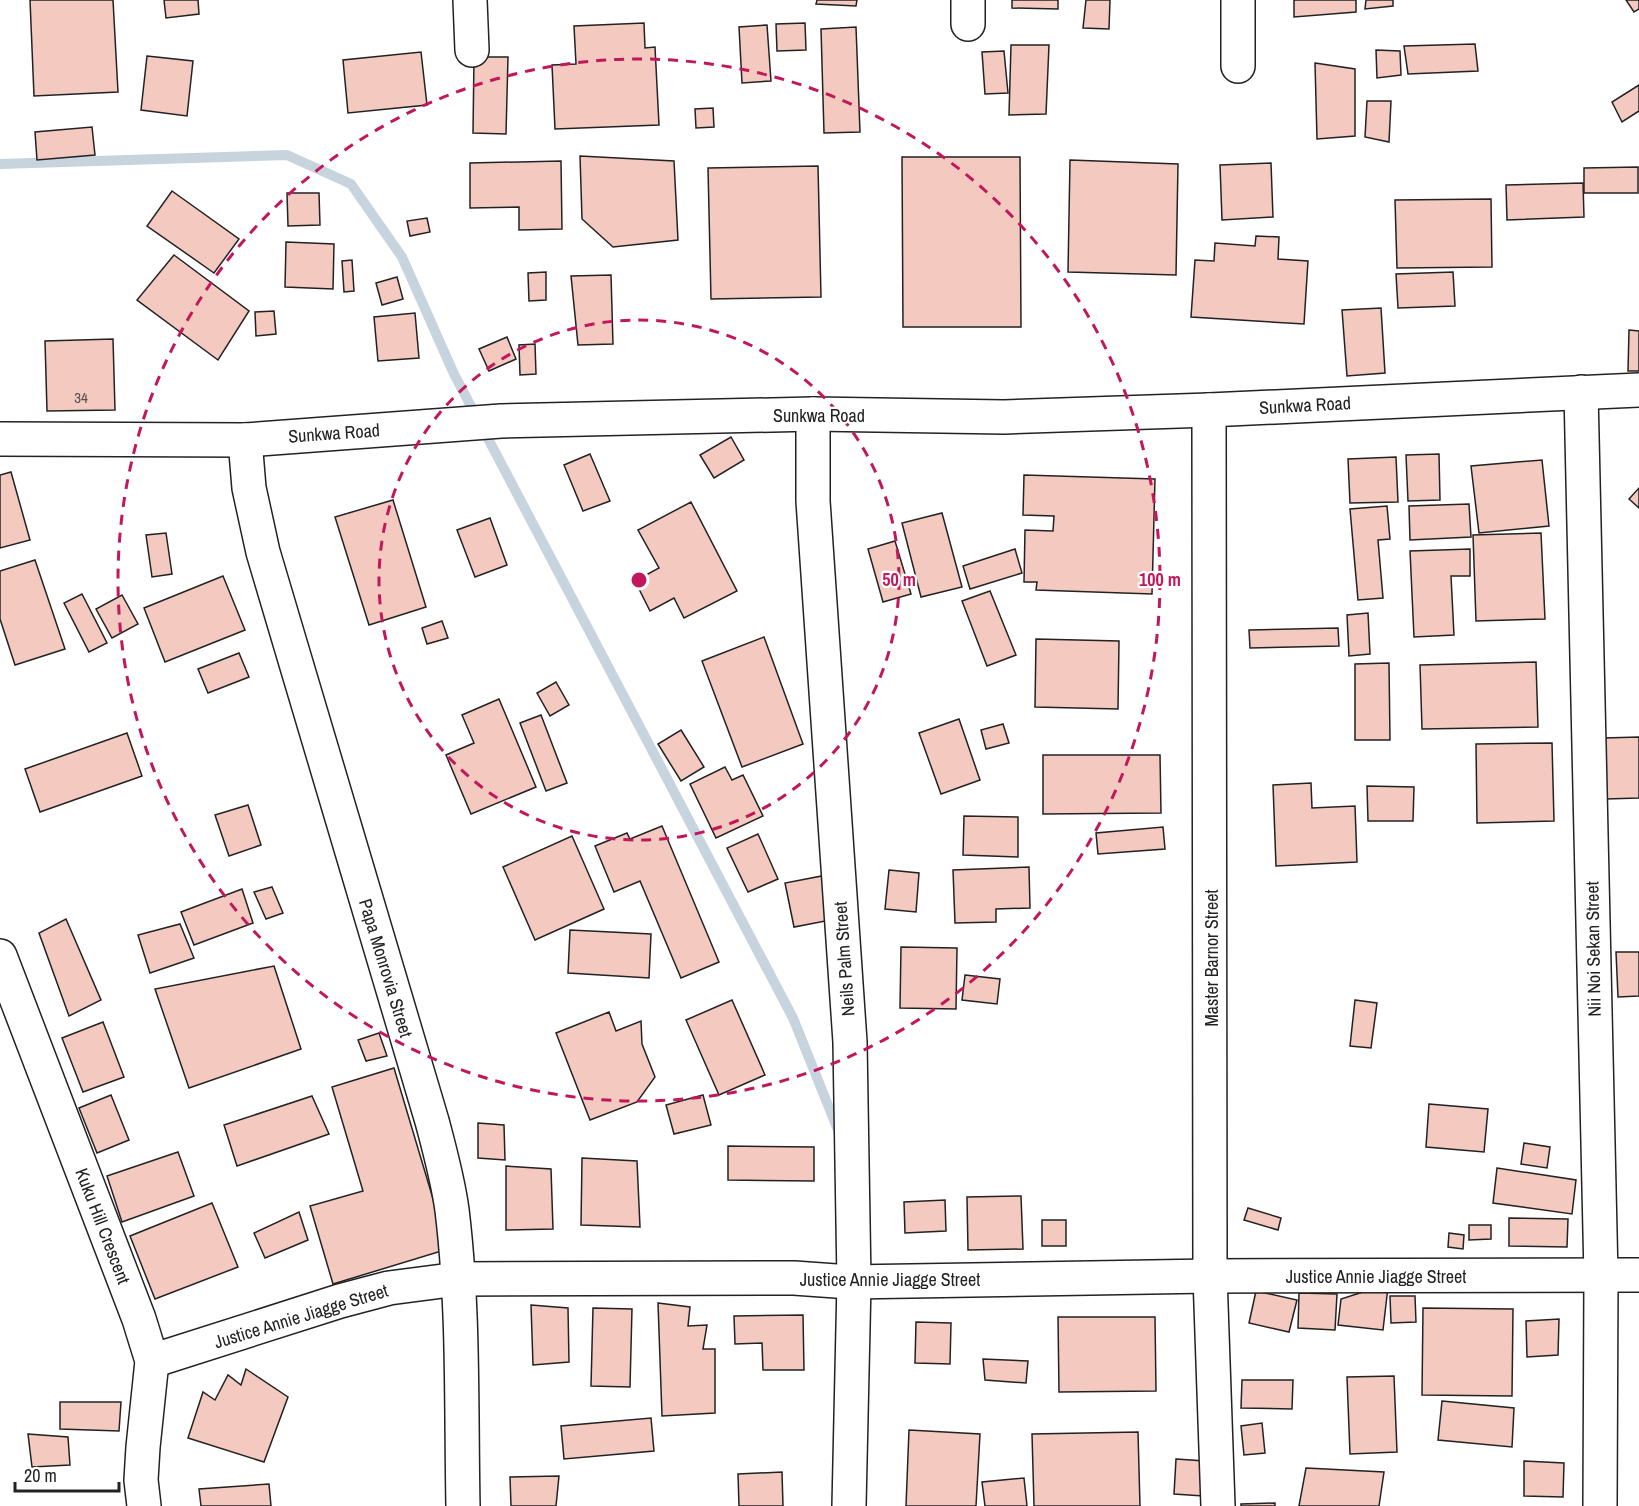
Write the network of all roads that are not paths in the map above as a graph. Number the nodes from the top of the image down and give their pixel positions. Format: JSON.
{"nodes":[{"id":1,"x":471,"y":0,"type":"edge"},
{"id":2,"x":1238,"y":0,"type":"edge"},
{"id":3,"x":472,"y":50,"type":"dead end"},
{"id":4,"x":1238,"y":66,"type":"dead end"},
{"id":5,"x":1639,"y":390,"type":"edge"},
{"id":6,"x":1581,"y":392,"type":"junction"},
{"id":7,"x":1209,"y":410,"type":"junction"},
{"id":8,"x":813,"y":414,"type":"junction"},
{"id":9,"x":0,"y":439,"type":"edge"},
{"id":10,"x":245,"y":440,"type":"junction"},
{"id":11,"x":0,"y":956,"type":"edge"},
{"id":12,"x":1639,"y":1275,"type":"edge"},
{"id":13,"x":1210,"y":1276,"type":"junction"},
{"id":14,"x":1600,"y":1276,"type":"junction"},
{"id":15,"x":458,"y":1279,"type":"junction"},
{"id":16,"x":852,"y":1282,"type":"junction"},
{"id":17,"x":152,"y":1361,"type":"junction"},
{"id":18,"x":144,"y":1506,"type":"edge"},
{"id":19,"x":463,"y":1506,"type":"edge"},
{"id":20,"x":849,"y":1506,"type":"edge"},
{"id":21,"x":1218,"y":1506,"type":"edge"},
{"id":22,"x":1600,"y":1506,"type":"edge"}],
"edges":[{"from":1,"to":3,"type":"street"},
{"from":2,"to":4,"type":"street"},
{"from":5,"to":6,"type":"street","name":"Sunkwa Road"},
{"from":6,"to":7,"type":"street","name":"Sunkwa Road"},
{"from":6,"to":14,"type":"street","name":"Nii Noi Sekan Street"},
{"from":7,"to":8,"type":"street","name":"Sunkwa Road"},
{"from":7,"to":13,"type":"street","name":"Master Barnor Street"},
{"from":8,"to":10,"type":"street","name":"Sunkwa Road"},
{"from":8,"to":16,"type":"street","name":"Neils Palm Street"},
{"from":9,"to":10,"type":"street","name":"Sunkwa Road"},
{"from":10,"to":15,"type":"street","name":"Papa Monrovia Street"},
{"from":11,"to":17,"type":"street","name":"Kuku Hill Crescent"},
{"from":12,"to":14,"type":"street","name":"Justice Annie Jiagge Street"},
{"from":13,"to":14,"type":"street","name":"Justice Annie Jiagge Street"},
{"from":13,"to":16,"type":"street","name":"Justice Annie Jiagge Street"},
{"from":13,"to":21,"type":"street","name":"Master Barnor Street"},
{"from":14,"to":22,"type":"street","name":"Nii Noi Sekan Street"},
{"from":15,"to":16,"type":"street","name":"Justice Annie Jiagge Street"},
{"from":15,"to":17,"type":"street","name":"Justice Annie Jiagge Street"},
{"from":15,"to":19,"type":"street","name":"Papa Monrovia Street"},
{"from":16,"to":20,"type":"street","name":"Neils Palm Street"},
{"from":17,"to":18,"type":"street","name":"Kuku Hill Crescent"}]}
